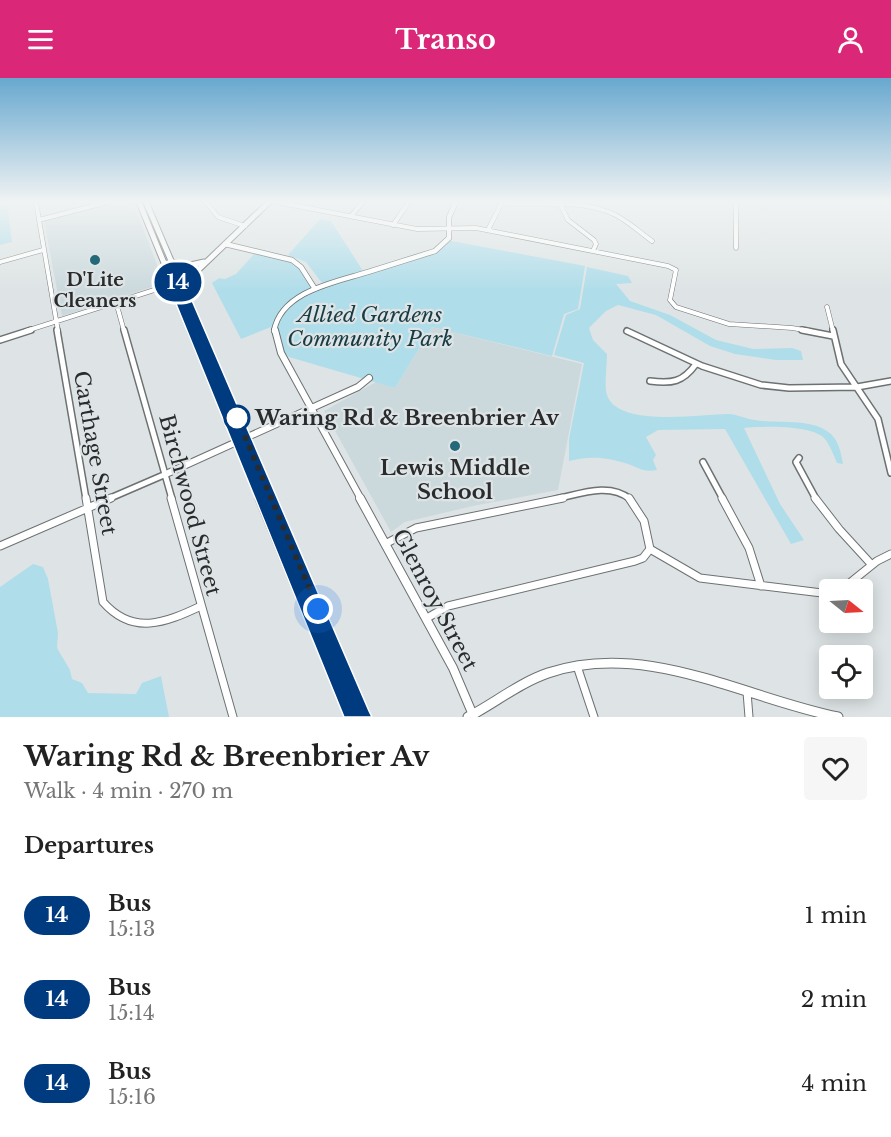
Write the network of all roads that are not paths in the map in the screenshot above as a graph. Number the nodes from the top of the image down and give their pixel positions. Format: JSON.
{"nodes":[{"id":1,"x":41,"y":232,"type":"edge"},
{"id":2,"x":153,"y":232,"type":"edge"},
{"id":3,"x":158,"y":232,"type":"edge"},
{"id":4,"x":239,"y":232,"type":"edge"},
{"id":5,"x":450,"y":232,"type":"edge"},
{"id":6,"x":497,"y":232,"type":"edge"},
{"id":7,"x":583,"y":232,"type":"edge"},
{"id":8,"x":639,"y":232,"type":"edge"},
{"id":9,"x":737,"y":232,"type":"edge"},
{"id":10,"x":652,"y":241,"type":"dead end"},
{"id":11,"x":225,"y":244,"type":"junction"},
{"id":12,"x":736,"y":248,"type":"dead end"},
{"id":13,"x":44,"y":250,"type":"junction"},
{"id":14,"x":593,"y":251,"type":"junction"},
{"id":15,"x":209,"y":260,"type":"junction"},
{"id":16,"x":0,"y":262,"type":"edge"},
{"id":17,"x":171,"y":262,"type":"junction"},
{"id":18,"x":176,"y":283,"type":"junction"},
{"id":19,"x":315,"y":289,"type":"junction"},
{"id":20,"x":116,"y":302,"type":"junction"},
{"id":21,"x":827,"y":307,"type":"dead end"},
{"id":22,"x":56,"y":321,"type":"junction"},
{"id":23,"x":627,"y":331,"type":"dead end"},
{"id":24,"x":833,"y":336,"type":"junction"},
{"id":25,"x":0,"y":339,"type":"edge"},
{"id":26,"x":696,"y":364,"type":"junction"},
{"id":27,"x":369,"y":378,"type":"dead end"},
{"id":28,"x":650,"y":381,"type":"dead end"},
{"id":29,"x":891,"y":381,"type":"edge"},
{"id":30,"x":856,"y":386,"type":"junction"},
{"id":31,"x":311,"y":408,"type":"junction"},
{"id":32,"x":241,"y":439,"type":"junction"},
{"id":33,"x":883,"y":440,"type":"junction"},
{"id":34,"x":891,"y":442,"type":"edge"},
{"id":35,"x":799,"y":458,"type":"dead end"},
{"id":36,"x":704,"y":462,"type":"dead end"},
{"id":37,"x":891,"y":473,"type":"edge"},
{"id":38,"x":166,"y":474,"type":"junction"},
{"id":39,"x":87,"y":507,"type":"junction"},
{"id":40,"x":385,"y":544,"type":"junction"},
{"id":41,"x":0,"y":546,"type":"edge"},
{"id":42,"x":650,"y":549,"type":"junction"},
{"id":43,"x":891,"y":554,"type":"edge"},
{"id":44,"x":871,"y":564,"type":"junction"},
{"id":45,"x":857,"y":579,"type":"edge"},
{"id":46,"x":761,"y":586,"type":"junction"},
{"id":47,"x":819,"y":593,"type":"edge"},
{"id":48,"x":201,"y":606,"type":"junction"},
{"id":49,"x":428,"y":618,"type":"junction"},
{"id":50,"x":577,"y":666,"type":"junction"},
{"id":51,"x":747,"y":692,"type":"junction"},
{"id":52,"x":471,"y":716,"type":"edge"},
{"id":53,"x":233,"y":717,"type":"edge"},
{"id":54,"x":350,"y":717,"type":"edge"},
{"id":55,"x":363,"y":717,"type":"edge"},
{"id":56,"x":594,"y":717,"type":"edge"},
{"id":57,"x":749,"y":717,"type":"edge"},
{"id":58,"x":838,"y":717,"type":"edge"}],
"edges":[{"from":1,"to":13,"type":"street","name":"Carthage Street"},
{"from":2,"to":18,"type":"main road"},
{"from":3,"to":17,"type":"main road"},
{"from":4,"to":11,"type":"main road"},
{"from":5,"to":19,"type":"street"},
{"from":6,"to":14,"type":"street"},
{"from":7,"to":14,"type":"street"},
{"from":8,"to":10,"type":"street"},
{"from":9,"to":12,"type":"street"},
{"from":11,"to":15,"type":"main road"},
{"from":11,"to":19,"type":"street"},
{"from":13,"to":16,"type":"street"},
{"from":13,"to":22,"type":"street","name":"Carthage Street"},
{"from":14,"to":24,"type":"street"},
{"from":15,"to":17,"type":"main road"},
{"from":15,"to":18,"type":"main road"},
{"from":17,"to":18,"type":"main road"},
{"from":18,"to":20,"type":"street"},
{"from":18,"to":32,"type":"main road"},
{"from":19,"to":31,"type":"street","name":"Glenroy Street"},
{"from":20,"to":22,"type":"street"},
{"from":20,"to":38,"type":"street","name":"Birchwood Street"},
{"from":21,"to":24,"type":"street"},
{"from":22,"to":25,"type":"street"},
{"from":22,"to":39,"type":"street","name":"Carthage Street"},
{"from":23,"to":26,"type":"street"},
{"from":24,"to":30,"type":"street"},
{"from":26,"to":28,"type":"street"},
{"from":26,"to":30,"type":"street"},
{"from":27,"to":31,"type":"street"},
{"from":29,"to":30,"type":"street"},
{"from":30,"to":33,"type":"street"},
{"from":31,"to":32,"type":"street"},
{"from":31,"to":40,"type":"street","name":"Glenroy Street"},
{"from":32,"to":38,"type":"street"},
{"from":32,"to":54,"type":"main road"},
{"from":32,"to":55,"type":"main road"},
{"from":33,"to":34,"type":"street"},
{"from":33,"to":37,"type":"street"},
{"from":35,"to":44,"type":"street"},
{"from":36,"to":46,"type":"street"},
{"from":38,"to":39,"type":"street"},
{"from":38,"to":48,"type":"street","name":"Birchwood Street"},
{"from":39,"to":41,"type":"street"},
{"from":39,"to":48,"type":"street","name":"Carthage Street"},
{"from":40,"to":42,"type":"street"},
{"from":40,"to":49,"type":"street","name":"Glenroy Street"},
{"from":42,"to":46,"type":"street"},
{"from":42,"to":49,"type":"street"},
{"from":43,"to":44,"type":"street"},
{"from":44,"to":45,"type":"street"},
{"from":46,"to":47,"type":"street"},
{"from":48,"to":53,"type":"street","name":"Birchwood Street"},
{"from":49,"to":52,"type":"street","name":"Glenroy Street"},
{"from":50,"to":51,"type":"main road"},
{"from":50,"to":52,"type":"main road"},
{"from":50,"to":56,"type":"street"},
{"from":51,"to":57,"type":"street"},
{"from":51,"to":58,"type":"main road"}]}
